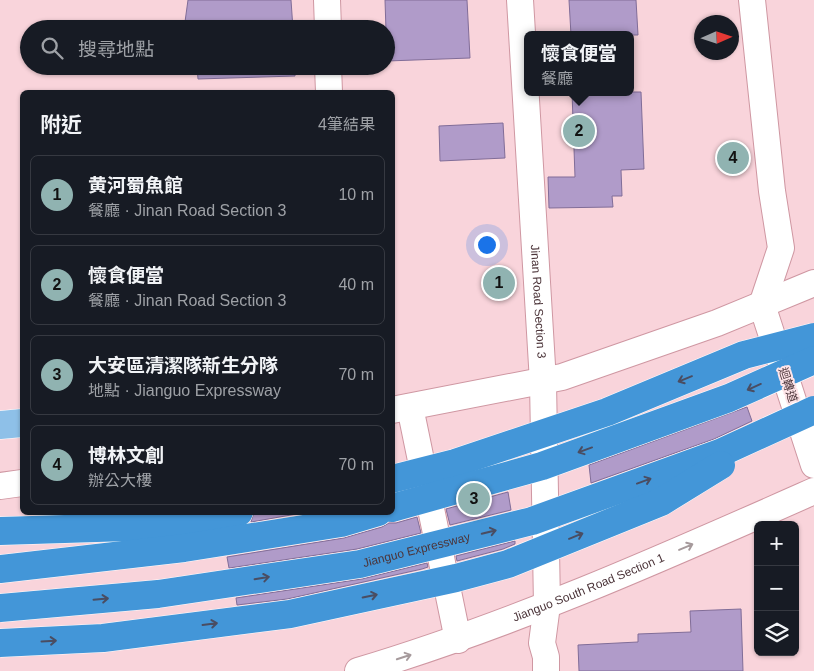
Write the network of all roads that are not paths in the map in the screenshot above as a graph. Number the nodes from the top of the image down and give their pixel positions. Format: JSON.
{"nodes":[{"id":1,"x":327,"y":0,"type":"edge"},
{"id":2,"x":520,"y":0,"type":"edge"},
{"id":3,"x":752,"y":0,"type":"edge"},
{"id":4,"x":328,"y":20,"type":"edge"},
{"id":5,"x":524,"y":66,"type":"edge"},
{"id":6,"x":328,"y":75,"type":"edge"},
{"id":7,"x":329,"y":90,"type":"edge"},
{"id":8,"x":526,"y":96,"type":"edge"},
{"id":9,"x":814,"y":283,"type":"edge"},
{"id":10,"x":762,"y":304,"type":"junction"},
{"id":11,"x":814,"y":337,"type":"edge"},
{"id":12,"x":814,"y":360,"type":"edge"},
{"id":13,"x":543,"y":382,"type":"junction"},
{"id":14,"x":401,"y":408,"type":"edge"},
{"id":15,"x":805,"y":414,"type":"edge"},
{"id":16,"x":20,"y":423,"type":"edge"},
{"id":17,"x":0,"y":425,"type":"edge"},
{"id":18,"x":814,"y":465,"type":"edge"},
{"id":19,"x":395,"y":478,"type":"edge"},
{"id":20,"x":20,"y":483,"type":"edge"},
{"id":21,"x":0,"y":486,"type":"edge"},
{"id":22,"x":814,"y":491,"type":"edge"},
{"id":23,"x":395,"y":507,"type":"edge"},
{"id":24,"x":222,"y":515,"type":"edge"},
{"id":25,"x":368,"y":515,"type":"edge"},
{"id":26,"x":0,"y":531,"type":"edge"},
{"id":27,"x":0,"y":569,"type":"edge"},
{"id":28,"x":548,"y":605,"type":"junction"},
{"id":29,"x":0,"y":608,"type":"edge"},
{"id":30,"x":458,"y":640,"type":"junction"},
{"id":31,"x":0,"y":643,"type":"edge"},
{"id":32,"x":358,"y":671,"type":"edge"},
{"id":33,"x":546,"y":671,"type":"edge"}],
"edges":[{"from":1,"to":4,"type":"street"},
{"from":2,"to":5,"type":"street","name":"Jinan Road Section 3"},
{"from":3,"to":10,"type":"street"},
{"from":6,"to":7,"type":"street"},
{"from":8,"to":13,"type":"street","name":"Jinan Road Section 3"},
{"from":9,"to":10,"type":"street"},
{"from":10,"to":13,"type":"street"},
{"from":10,"to":18,"type":"street","name":"迴轉道"},
{"from":11,"to":19,"type":"highway","one_way":true,"bridge":true},
{"from":12,"to":23,"type":"highway","one_way":true,"bridge":true},
{"from":13,"to":14,"type":"street"},
{"from":13,"to":28,"type":"street","name":"Jinan Road Section 3"},
{"from":14,"to":30,"type":"street"},
{"from":29,"to":15,"type":"highway","name":"Jianguo Expressway","one_way":true,"bridge":true},
{"from":31,"to":15,"type":"highway","one_way":true,"bridge":true},
{"from":16,"to":17,"type":"main road"},
{"from":20,"to":21,"type":"street"},
{"from":28,"to":22,"type":"street","name":"Jianguo South Road Section 1","one_way":true},
{"from":24,"to":26,"type":"highway"},
{"from":25,"to":27,"type":"highway"},
{"from":28,"to":30,"type":"street","name":"Jianguo South Road Section 1"},
{"from":28,"to":33,"type":"street","name":"Jinan Road Section 3"},
{"from":32,"to":30,"type":"street","name":"Jianguo South Road Section 1","one_way":true}]}
